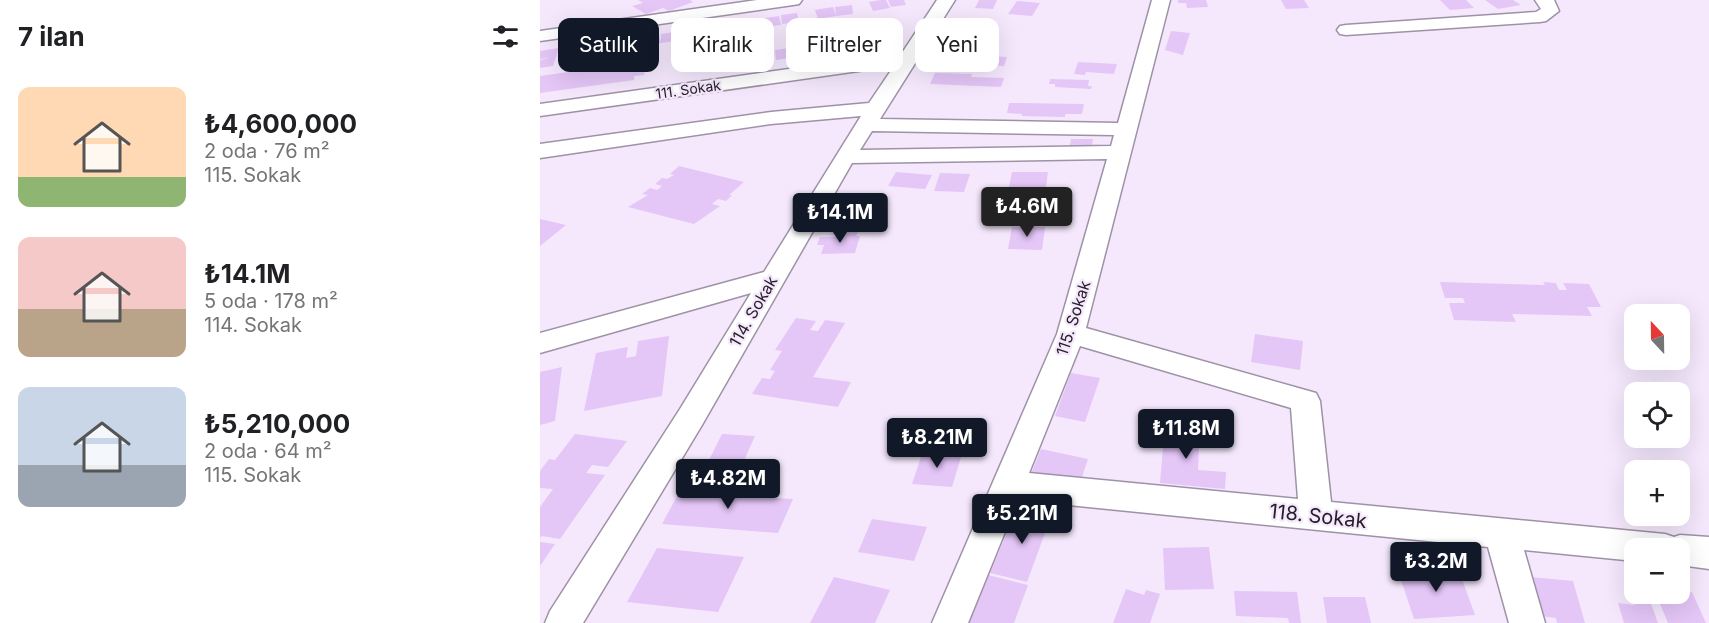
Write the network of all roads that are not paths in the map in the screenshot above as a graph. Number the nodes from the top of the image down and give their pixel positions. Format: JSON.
{"nodes":[{"id":1,"x":793,"y":0,"type":"edge"},
{"id":2,"x":946,"y":0,"type":"edge"},
{"id":3,"x":1161,"y":0,"type":"edge"},
{"id":4,"x":1544,"y":0,"type":"edge"},
{"id":5,"x":1346,"y":30,"type":"dead end"},
{"id":6,"x":540,"y":36,"type":"edge"},
{"id":7,"x":908,"y":58,"type":"junction"},
{"id":8,"x":540,"y":110,"type":"edge"},
{"id":9,"x":870,"y":117,"type":"junction"},
{"id":10,"x":1123,"y":141,"type":"junction"},
{"id":11,"x":540,"y":151,"type":"edge"},
{"id":12,"x":845,"y":157,"type":"junction"},
{"id":13,"x":772,"y":278,"type":"junction"},
{"id":14,"x":1071,"y":334,"type":"junction"},
{"id":15,"x":540,"y":343,"type":"edge"},
{"id":16,"x":1007,"y":485,"type":"junction"},
{"id":17,"x":1316,"y":516,"type":"junction"},
{"id":18,"x":1502,"y":534,"type":"junction"},
{"id":19,"x":1624,"y":545,"type":"edge"},
{"id":20,"x":1690,"y":551,"type":"edge"},
{"id":21,"x":1709,"y":553,"type":"edge"},
{"id":22,"x":563,"y":623,"type":"edge"},
{"id":23,"x":950,"y":623,"type":"edge"},
{"id":24,"x":1527,"y":623,"type":"edge"}],
"edges":[{"from":1,"to":6,"type":"street"},
{"from":2,"to":7,"type":"street","name":"114. Sokak"},
{"from":3,"to":10,"type":"street","name":"115. Sokak"},
{"from":4,"to":5,"type":"street"},
{"from":7,"to":8,"type":"street","name":"111. Sokak"},
{"from":7,"to":9,"type":"street","name":"114. Sokak"},
{"from":9,"to":10,"type":"street"},
{"from":9,"to":11,"type":"street"},
{"from":9,"to":12,"type":"street","name":"114. Sokak"},
{"from":10,"to":12,"type":"street"},
{"from":10,"to":14,"type":"street","name":"115. Sokak"},
{"from":12,"to":13,"type":"street","name":"114. Sokak"},
{"from":13,"to":15,"type":"street"},
{"from":13,"to":22,"type":"street","name":"114. Sokak"},
{"from":14,"to":16,"type":"street","name":"115. Sokak"},
{"from":14,"to":17,"type":"street"},
{"from":16,"to":17,"type":"street","name":"118. Sokak"},
{"from":16,"to":23,"type":"street","name":"115. Sokak"},
{"from":17,"to":18,"type":"street","name":"118. Sokak"},
{"from":18,"to":19,"type":"street","name":"118. Sokak"},
{"from":18,"to":24,"type":"street"},
{"from":20,"to":21,"type":"street"}]}
